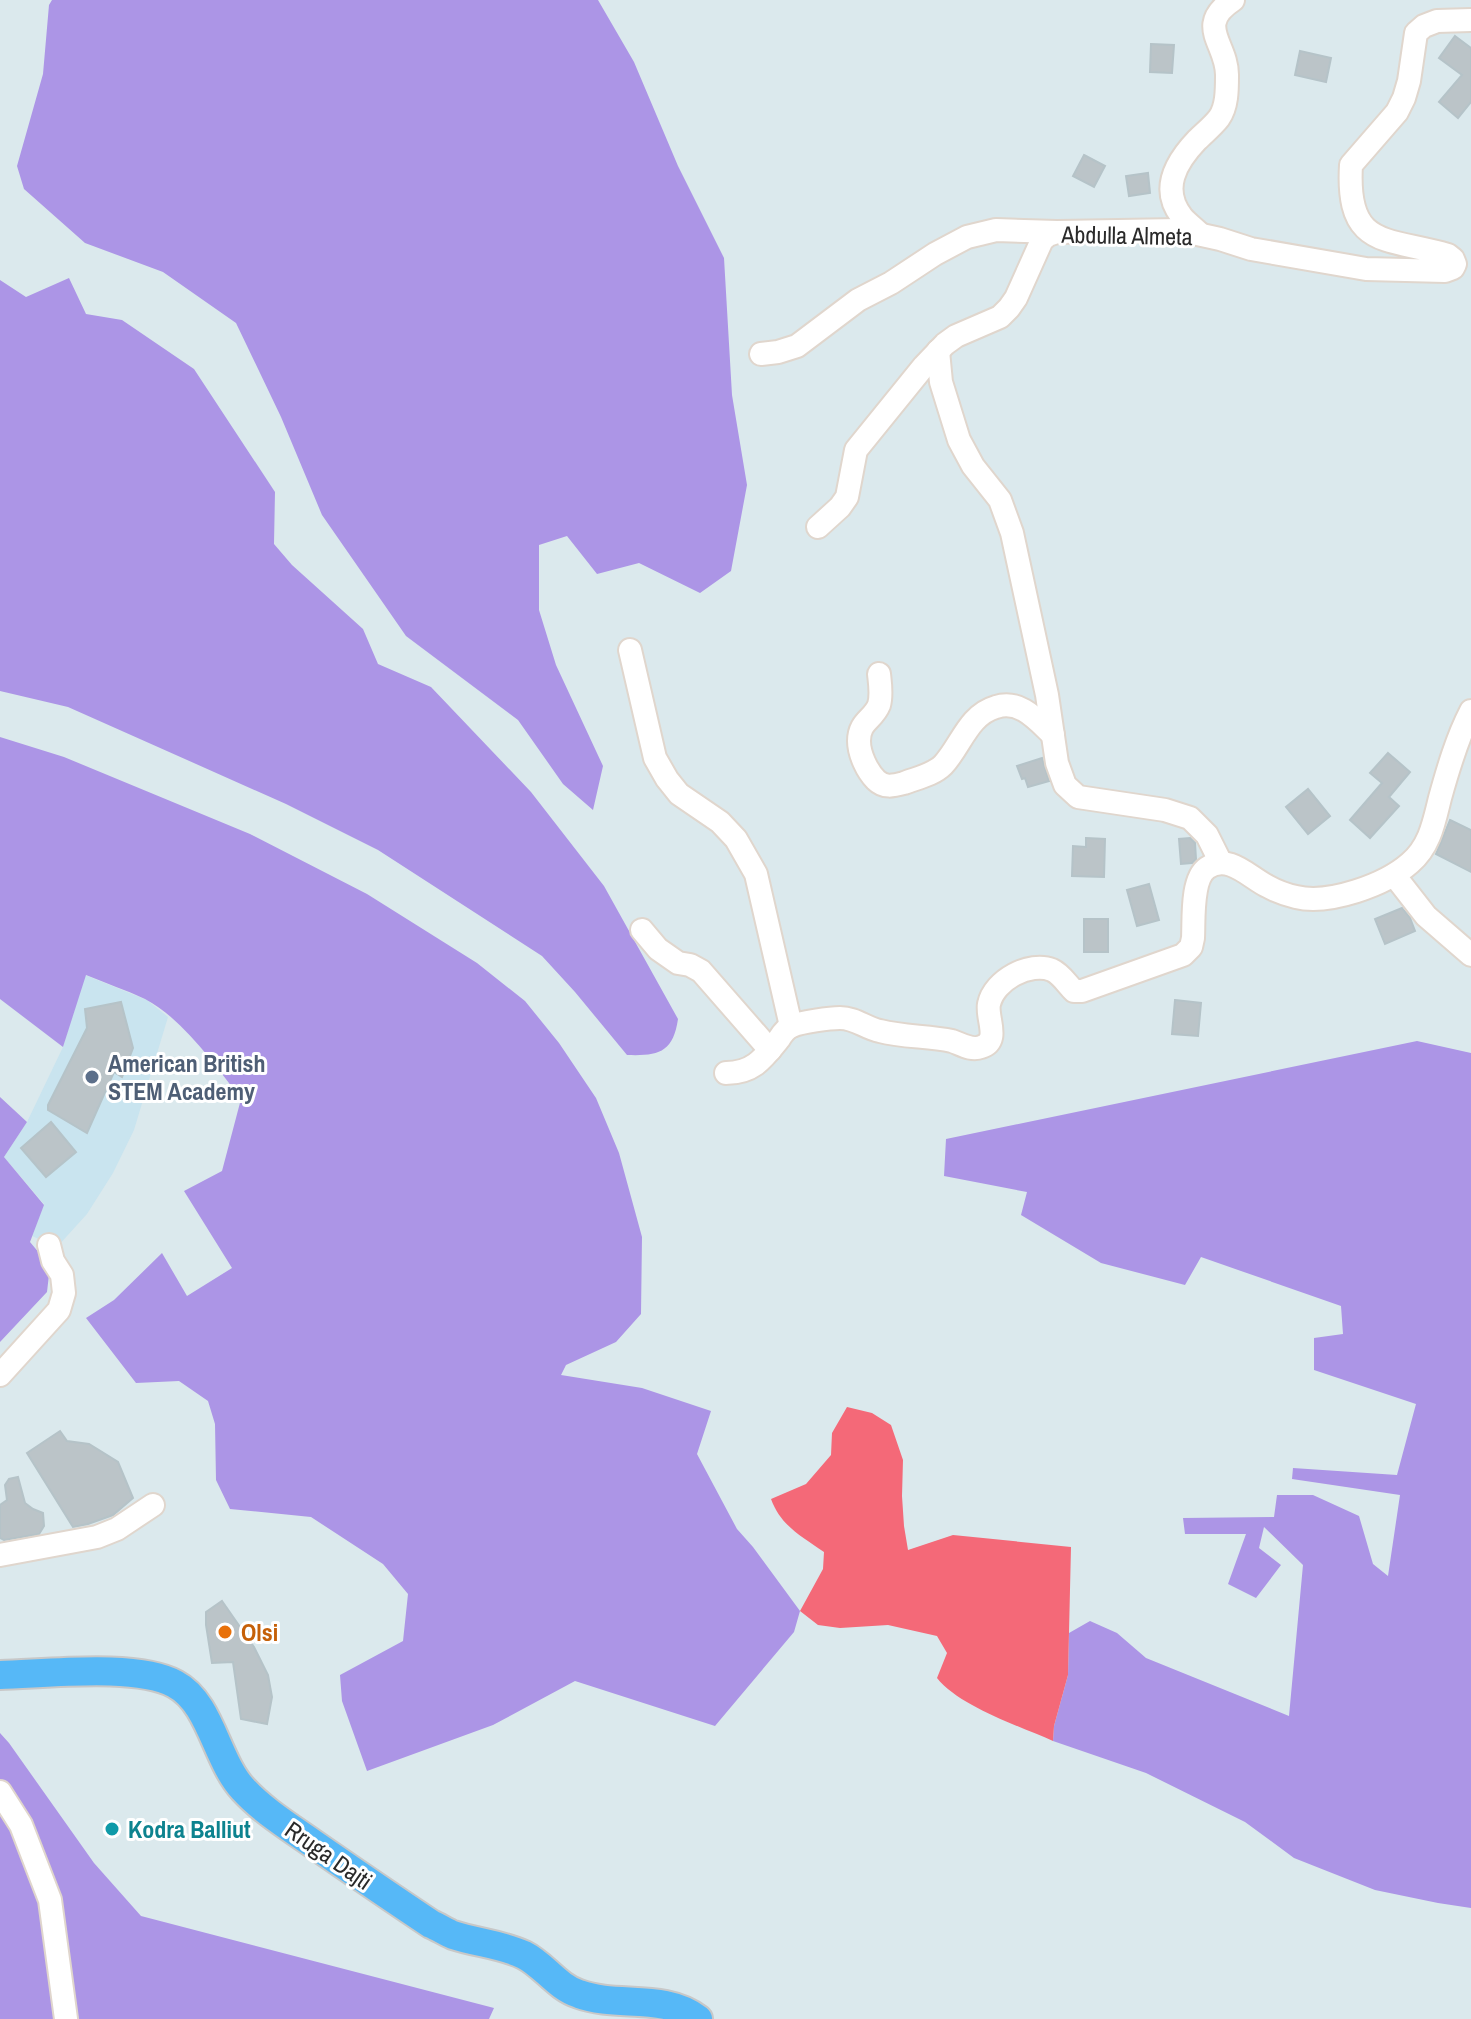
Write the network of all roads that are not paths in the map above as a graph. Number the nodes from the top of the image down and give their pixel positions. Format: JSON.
{"nodes":[{"id":1,"x":1233,"y":0,"type":"edge"},
{"id":2,"x":1471,"y":20,"type":"edge"},
{"id":3,"x":1057,"y":232,"type":"junction"},
{"id":4,"x":1201,"y":235,"type":"junction"},
{"id":5,"x":938,"y":351,"type":"junction"},
{"id":6,"x":761,"y":354,"type":"dead end"},
{"id":7,"x":818,"y":527,"type":"dead end"},
{"id":8,"x":630,"y":650,"type":"dead end"},
{"id":9,"x":879,"y":674,"type":"dead end"},
{"id":10,"x":1471,"y":711,"type":"edge"},
{"id":11,"x":1053,"y":735,"type":"junction"},
{"id":12,"x":1221,"y":863,"type":"junction"},
{"id":13,"x":1394,"y":875,"type":"junction"},
{"id":14,"x":642,"y":930,"type":"dead end"},
{"id":15,"x":1471,"y":955,"type":"edge"},
{"id":16,"x":791,"y":1026,"type":"junction"},
{"id":17,"x":770,"y":1050,"type":"junction"},
{"id":18,"x":726,"y":1073,"type":"dead end"},
{"id":19,"x":49,"y":1245,"type":"dead end"},
{"id":20,"x":0,"y":1375,"type":"edge"},
{"id":21,"x":153,"y":1505,"type":"dead end"},
{"id":22,"x":0,"y":1555,"type":"edge"},
{"id":23,"x":0,"y":1675,"type":"edge"},
{"id":24,"x":0,"y":1792,"type":"edge"},
{"id":25,"x":66,"y":2019,"type":"edge"},
{"id":26,"x":698,"y":2019,"type":"edge"}],
"edges":[{"from":1,"to":4,"type":"street"},
{"from":2,"to":4,"type":"street","name":"Abdulla Almeta"},
{"from":3,"to":4,"type":"street","name":"Abdulla Almeta"},
{"from":3,"to":5,"type":"street","name":"Abdulla Almeta"},
{"from":3,"to":6,"type":"street"},
{"from":5,"to":7,"type":"street","name":"Abdulla Almeta"},
{"from":5,"to":11,"type":"street"},
{"from":8,"to":16,"type":"street"},
{"from":9,"to":11,"type":"street"},
{"from":10,"to":13,"type":"street"},
{"from":11,"to":12,"type":"street"},
{"from":12,"to":13,"type":"street"},
{"from":12,"to":16,"type":"street"},
{"from":13,"to":15,"type":"street"},
{"from":14,"to":17,"type":"street"},
{"from":16,"to":17,"type":"street"},
{"from":17,"to":18,"type":"street"},
{"from":19,"to":20,"type":"street"},
{"from":21,"to":22,"type":"street"},
{"from":23,"to":26,"type":"main road","name":"Rruga Dajti"},
{"from":24,"to":25,"type":"street"}]}
